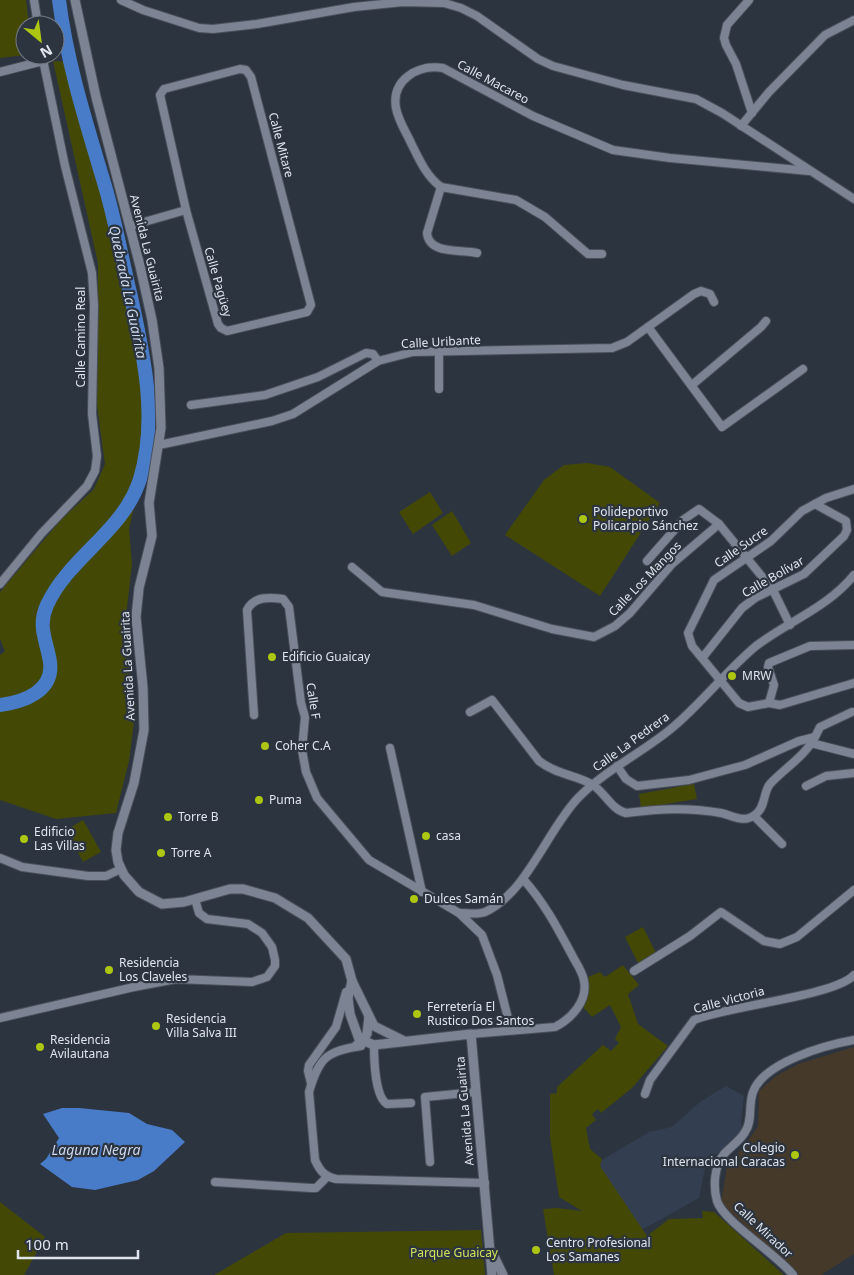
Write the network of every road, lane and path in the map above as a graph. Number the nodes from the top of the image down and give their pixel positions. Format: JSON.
{"nodes":[{"id":1,"x":34,"y":0,"type":"edge"},
{"id":2,"x":75,"y":0,"type":"edge"},
{"id":3,"x":121,"y":0,"type":"edge"},
{"id":4,"x":749,"y":0,"type":"edge"},
{"id":5,"x":36,"y":15,"type":"edge"},
{"id":6,"x":854,"y":20,"type":"edge"},
{"id":7,"x":21,"y":65,"type":"edge"},
{"id":8,"x":44,"y":65,"type":"edge"},
{"id":9,"x":0,"y":72,"type":"edge"},
{"id":10,"x":164,"y":89,"type":"joint"},
{"id":11,"x":752,"y":113,"type":"junction"},
{"id":12,"x":741,"y":126,"type":"junction"},
{"id":13,"x":811,"y":172,"type":"junction"},
{"id":14,"x":441,"y":187,"type":"junction"},
{"id":15,"x":854,"y":199,"type":"edge"},
{"id":16,"x":186,"y":210,"type":"junction"},
{"id":17,"x":130,"y":226,"type":"junction"},
{"id":18,"x":477,"y":253,"type":"dead end"},
{"id":19,"x":602,"y":254,"type":"dead end"},
{"id":20,"x":714,"y":302,"type":"dead end"},
{"id":21,"x":310,"y":309,"type":"joint"},
{"id":22,"x":766,"y":321,"type":"dead end"},
{"id":23,"x":648,"y":327,"type":"junction"},
{"id":24,"x":439,"y":352,"type":"junction"},
{"id":25,"x":378,"y":361,"type":"junction"},
{"id":26,"x":803,"y":368,"type":"dead end"},
{"id":27,"x":692,"y":385,"type":"junction"},
{"id":28,"x":439,"y":389,"type":"dead end"},
{"id":29,"x":191,"y":405,"type":"dead end"},
{"id":30,"x":159,"y":445,"type":"junction"},
{"id":31,"x":854,"y":489,"type":"edge"},
{"id":32,"x":815,"y":504,"type":"junction"},
{"id":33,"x":719,"y":524,"type":"junction"},
{"id":34,"x":745,"y":558,"type":"junction"},
{"id":35,"x":647,"y":561,"type":"dead end"},
{"id":36,"x":352,"y":567,"type":"dead end"},
{"id":37,"x":854,"y":575,"type":"edge"},
{"id":38,"x":0,"y":584,"type":"edge"},
{"id":39,"x":773,"y":590,"type":"junction"},
{"id":40,"x":790,"y":625,"type":"junction"},
{"id":41,"x":854,"y":645,"type":"edge"},
{"id":42,"x":703,"y":657,"type":"junction"},
{"id":43,"x":721,"y":678,"type":"junction"},
{"id":44,"x":854,"y":683,"type":"edge"},
{"id":45,"x":769,"y":703,"type":"junction"},
{"id":46,"x":470,"y":712,"type":"dead end"},
{"id":47,"x":852,"y":712,"type":"dead end"},
{"id":48,"x":254,"y":715,"type":"dead end"},
{"id":49,"x":813,"y":740,"type":"junction"},
{"id":50,"x":390,"y":748,"type":"dead end"},
{"id":51,"x":854,"y":754,"type":"edge"},
{"id":52,"x":617,"y":766,"type":"junction"},
{"id":53,"x":854,"y":773,"type":"edge"},
{"id":54,"x":592,"y":785,"type":"junction"},
{"id":55,"x":806,"y":786,"type":"dead end"},
{"id":56,"x":754,"y":816,"type":"junction"},
{"id":57,"x":782,"y":844,"type":"dead end"},
{"id":58,"x":0,"y":858,"type":"edge"},
{"id":59,"x":121,"y":869,"type":"junction"},
{"id":60,"x":523,"y":879,"type":"junction"},
{"id":61,"x":854,"y":890,"type":"edge"},
{"id":62,"x":422,"y":892,"type":"junction"},
{"id":63,"x":195,"y":899,"type":"junction"},
{"id":64,"x":459,"y":913,"type":"junction"},
{"id":65,"x":634,"y":971,"type":"dead end"},
{"id":66,"x":854,"y":974,"type":"edge"},
{"id":67,"x":352,"y":981,"type":"junction"},
{"id":68,"x":369,"y":1016,"type":"junction"},
{"id":69,"x":0,"y":1018,"type":"edge"},
{"id":70,"x":511,"y":1030,"type":"junction"},
{"id":71,"x":470,"y":1034,"type":"junction"},
{"id":72,"x":854,"y":1040,"type":"edge"},
{"id":73,"x":404,"y":1041,"type":"junction"},
{"id":74,"x":359,"y":1044,"type":"junction"},
{"id":75,"x":373,"y":1045,"type":"junction"},
{"id":76,"x":311,"y":1084,"type":"junction"},
{"id":77,"x":476,"y":1092,"type":"junction"},
{"id":78,"x":645,"y":1094,"type":"dead end"},
{"id":79,"x":411,"y":1103,"type":"dead end"},
{"id":80,"x":430,"y":1162,"type":"dead end"},
{"id":81,"x":327,"y":1177,"type":"junction"},
{"id":82,"x":216,"y":1182,"type":"dead end"},
{"id":83,"x":485,"y":1183,"type":"junction"},
{"id":84,"x":492,"y":1252,"type":"junction"},
{"id":85,"x":492,"y":1275,"type":"edge"},
{"id":86,"x":503,"y":1275,"type":"edge"},
{"id":87,"x":793,"y":1275,"type":"edge"}],
"edges":[{"from":1,"to":5,"type":"street"},
{"from":2,"to":17,"type":"street","name":"Avenida La Guairita"},
{"from":3,"to":12,"type":"street"},
{"from":4,"to":11,"type":"street"},
{"from":6,"to":11,"type":"street"},
{"from":7,"to":9,"type":"street"},
{"from":8,"to":38,"type":"street","name":"Calle Camino Real"},
{"from":10,"to":16,"type":"street","name":"Calle Pagüey"},
{"from":10,"to":21,"type":"street","name":"Calle Mitare"},
{"from":11,"to":12,"type":"street"},
{"from":12,"to":13,"type":"street"},
{"from":13,"to":14,"type":"street","name":"Calle Macareo"},
{"from":13,"to":15,"type":"street"},
{"from":14,"to":18,"type":"street"},
{"from":14,"to":19,"type":"street"},
{"from":16,"to":17,"type":"street"},
{"from":16,"to":21,"type":"street","name":"Calle Pagüey"},
{"from":17,"to":30,"type":"street","name":"Avenida La Guairita"},
{"from":20,"to":23,"type":"street","name":"Calle Uribante"},
{"from":22,"to":27,"type":"street"},
{"from":23,"to":24,"type":"street","name":"Calle Uribante"},
{"from":23,"to":27,"type":"street"},
{"from":24,"to":25,"type":"street","name":"Calle Uribante"},
{"from":24,"to":28,"type":"street"},
{"from":25,"to":29,"type":"street"},
{"from":25,"to":30,"type":"street","name":"Calle Uribante"},
{"from":26,"to":27,"type":"street"},
{"from":30,"to":59,"type":"street","name":"Avenida La Guairita"},
{"from":31,"to":32,"type":"street","name":"Calle Sucre"},
{"from":32,"to":34,"type":"street","name":"Calle Sucre"},
{"from":32,"to":39,"type":"street","name":"Calle Bolívar"},
{"from":33,"to":34,"type":"street"},
{"from":33,"to":35,"type":"street"},
{"from":33,"to":36,"type":"street","name":"Calle Los Mangos"},
{"from":34,"to":39,"type":"street"},
{"from":34,"to":42,"type":"street","name":"Calle Sucre"},
{"from":37,"to":40,"type":"street","name":"Calle La Pedrera"},
{"from":39,"to":40,"type":"street"},
{"from":39,"to":42,"type":"street","name":"Calle Bolívar"},
{"from":40,"to":43,"type":"street","name":"Calle La Pedrera"},
{"from":41,"to":45,"type":"street"},
{"from":42,"to":43,"type":"street","name":"Calle Sucre"},
{"from":43,"to":45,"type":"street","name":"Calle Sucre"},
{"from":43,"to":52,"type":"street","name":"Calle La Pedrera"},
{"from":44,"to":45,"type":"street"},
{"from":46,"to":54,"type":"street"},
{"from":47,"to":49,"type":"street"},
{"from":48,"to":62,"type":"street","name":"Calle F"},
{"from":49,"to":51,"type":"street"},
{"from":49,"to":52,"type":"street"},
{"from":49,"to":56,"type":"street"},
{"from":50,"to":62,"type":"street"},
{"from":52,"to":54,"type":"street","name":"Calle La Pedrera"},
{"from":53,"to":55,"type":"street"},
{"from":54,"to":56,"type":"street"},
{"from":54,"to":60,"type":"street","name":"Calle La Pedrera"},
{"from":56,"to":57,"type":"street"},
{"from":58,"to":59,"type":"street"},
{"from":59,"to":63,"type":"street","name":"Avenida La Guairita"},
{"from":60,"to":64,"type":"street","name":"Calle La Pedrera"},
{"from":60,"to":70,"type":"street"},
{"from":61,"to":65,"type":"street"},
{"from":62,"to":64,"type":"street","name":"Calle F"},
{"from":63,"to":67,"type":"street","name":"Avenida La Guairita"},
{"from":63,"to":69,"type":"street"},
{"from":64,"to":70,"type":"street","name":"Calle F"},
{"from":66,"to":78,"type":"street","name":"Calle Victoria"},
{"from":67,"to":68,"type":"street","name":"Avenida La Guairita"},
{"from":67,"to":74,"type":"street","name":"Avenida La Guairita"},
{"from":67,"to":76,"type":"street"},
{"from":68,"to":73,"type":"street","name":"Avenida La Guairita"},
{"from":68,"to":74,"type":"street"},
{"from":70,"to":71,"type":"street"},
{"from":71,"to":73,"type":"street","name":"Avenida La Guairita"},
{"from":71,"to":77,"type":"street","name":"Avenida La Guairita"},
{"from":72,"to":87,"type":"street","name":"Calle Mirador"},
{"from":73,"to":75,"type":"street","name":"Avenida La Guairita"},
{"from":74,"to":75,"type":"street","name":"Avenida La Guairita"},
{"from":74,"to":76,"type":"street"},
{"from":75,"to":79,"type":"street"},
{"from":76,"to":81,"type":"street"},
{"from":77,"to":80,"type":"street"},
{"from":77,"to":83,"type":"street","name":"Avenida La Guairita"},
{"from":81,"to":82,"type":"street"},
{"from":81,"to":83,"type":"street"},
{"from":83,"to":84,"type":"street","name":"Avenida La Guairita"},
{"from":84,"to":85,"type":"street","name":"Avenida La Guairita"},
{"from":84,"to":86,"type":"street","name":"Avenida La Guairita"}]}
